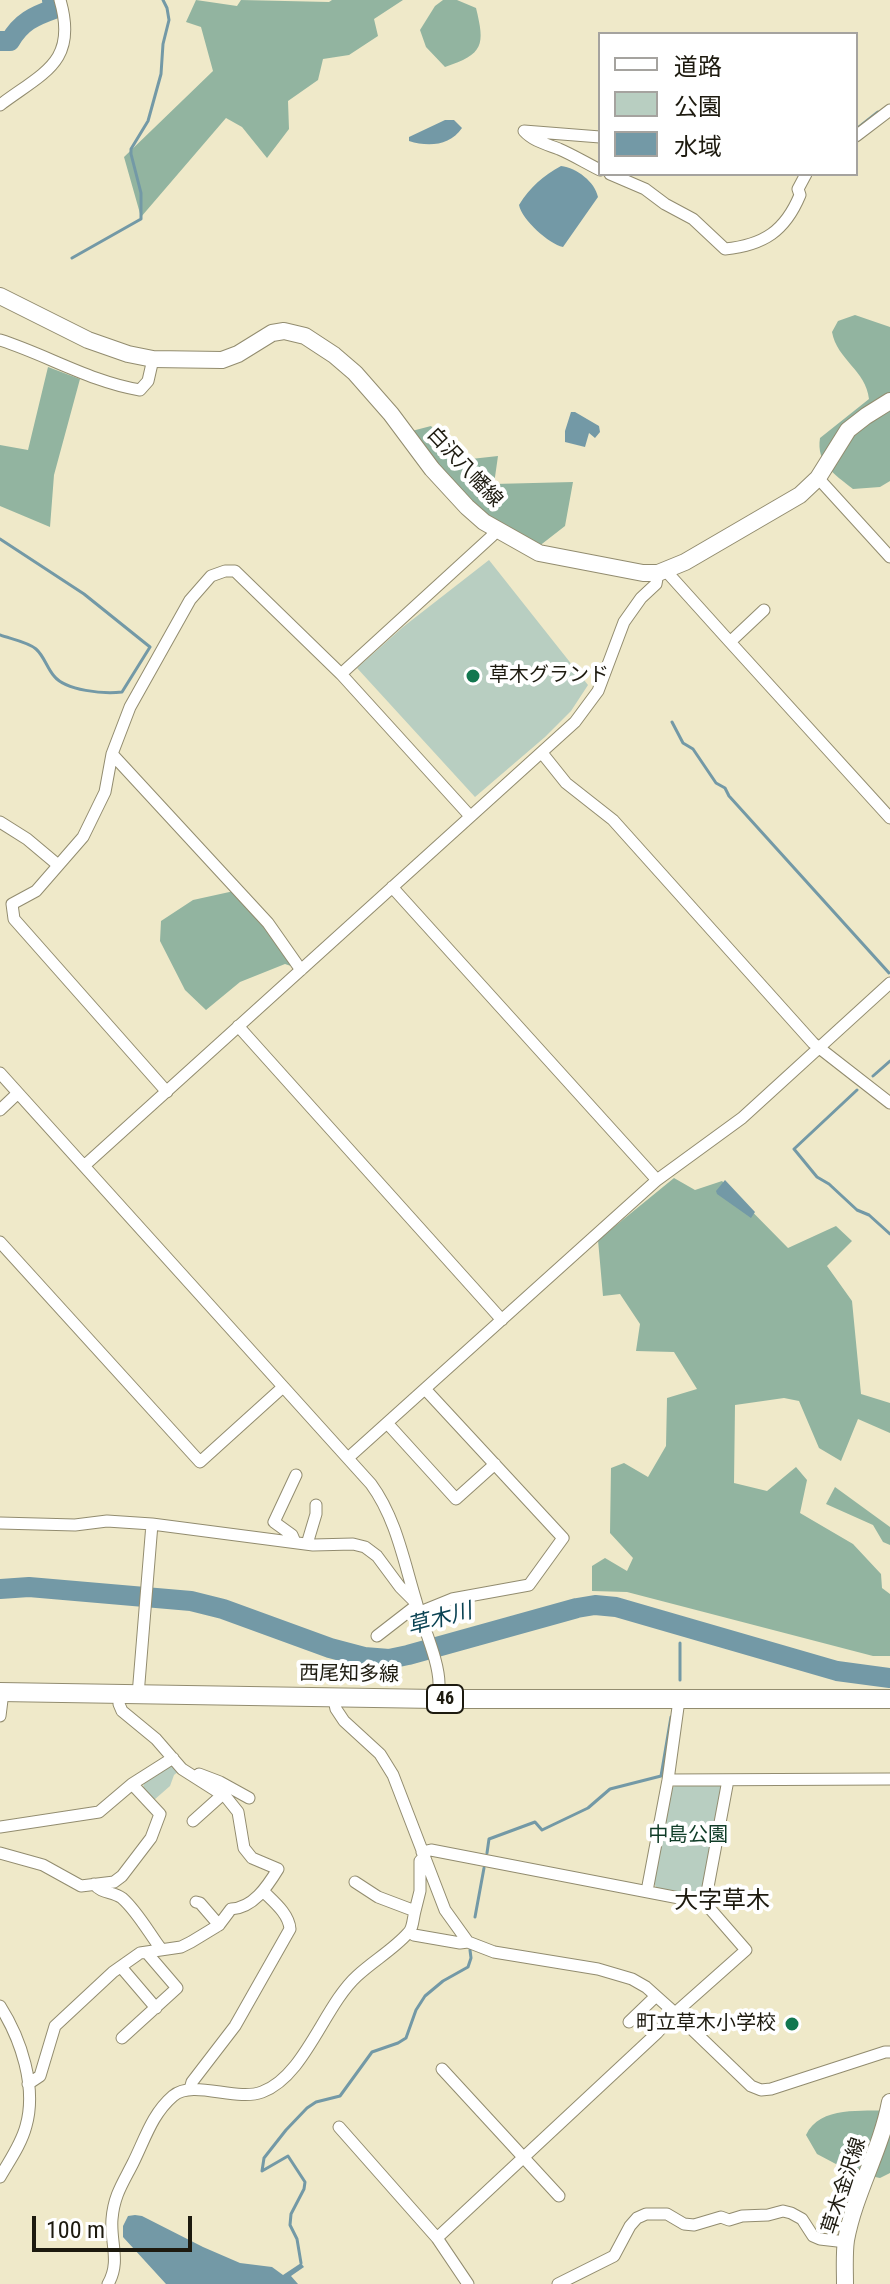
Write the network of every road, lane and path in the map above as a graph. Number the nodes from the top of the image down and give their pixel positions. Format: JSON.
{"nodes":[{"id":1,"x":60,"y":0,"type":"edge"},
{"id":2,"x":0,"y":105,"type":"edge"},
{"id":3,"x":890,"y":110,"type":"edge"},
{"id":4,"x":858,"y":134,"type":"edge"},
{"id":5,"x":598,"y":137,"type":"edge"},
{"id":6,"x":598,"y":169,"type":"edge"},
{"id":7,"x":615,"y":176,"type":"edge"},
{"id":8,"x":805,"y":176,"type":"edge"},
{"id":9,"x":0,"y":296,"type":"edge"},
{"id":10,"x":0,"y":340,"type":"edge"},
{"id":11,"x":153,"y":359,"type":"junction"},
{"id":12,"x":890,"y":401,"type":"edge"},
{"id":13,"x":818,"y":478,"type":"junction"},
{"id":14,"x":497,"y":530,"type":"junction"},
{"id":15,"x":890,"y":557,"type":"edge"},
{"id":16,"x":662,"y":572,"type":"junction"},
{"id":17,"x":764,"y":610,"type":"dead end"},
{"id":18,"x":730,"y":642,"type":"junction"},
{"id":19,"x":341,"y":674,"type":"junction"},
{"id":20,"x":542,"y":753,"type":"junction"},
{"id":21,"x":112,"y":754,"type":"junction"},
{"id":22,"x":470,"y":816,"type":"junction"},
{"id":23,"x":890,"y":818,"type":"edge"},
{"id":24,"x":0,"y":822,"type":"edge"},
{"id":25,"x":58,"y":865,"type":"junction"},
{"id":26,"x":392,"y":887,"type":"junction"},
{"id":27,"x":301,"y":970,"type":"junction"},
{"id":28,"x":890,"y":983,"type":"edge"},
{"id":29,"x":238,"y":1026,"type":"junction"},
{"id":30,"x":819,"y":1048,"type":"junction"},
{"id":31,"x":0,"y":1073,"type":"edge"},
{"id":32,"x":167,"y":1092,"type":"junction"},
{"id":33,"x":18,"y":1093,"type":"junction"},
{"id":34,"x":890,"y":1103,"type":"edge"},
{"id":35,"x":0,"y":1110,"type":"edge"},
{"id":36,"x":84,"y":1166,"type":"junction"},
{"id":37,"x":657,"y":1180,"type":"junction"},
{"id":38,"x":0,"y":1242,"type":"edge"},
{"id":39,"x":502,"y":1320,"type":"junction"},
{"id":40,"x":283,"y":1387,"type":"junction"},
{"id":41,"x":425,"y":1389,"type":"junction"},
{"id":42,"x":387,"y":1423,"type":"junction"},
{"id":43,"x":348,"y":1458,"type":"junction"},
{"id":44,"x":495,"y":1464,"type":"junction"},
{"id":45,"x":296,"y":1475,"type":"dead end"},
{"id":46,"x":316,"y":1505,"type":"dead end"},
{"id":47,"x":0,"y":1523,"type":"edge"},
{"id":48,"x":152,"y":1524,"type":"junction"},
{"id":49,"x":301,"y":1543,"type":"junction"},
{"id":50,"x":417,"y":1607,"type":"junction"},
{"id":51,"x":377,"y":1636,"type":"dead end"},
{"id":52,"x":1,"y":1692,"type":"edge"},
{"id":53,"x":128,"y":1694,"type":"junction"},
{"id":54,"x":333,"y":1696,"type":"junction"},
{"id":55,"x":436,"y":1699,"type":"junction"},
{"id":56,"x":890,"y":1699,"type":"edge"},
{"id":57,"x":679,"y":1700,"type":"junction"},
{"id":58,"x":0,"y":1716,"type":"edge"},
{"id":59,"x":173,"y":1758,"type":"junction"},
{"id":60,"x":193,"y":1775,"type":"junction"},
{"id":61,"x":890,"y":1779,"type":"edge"},
{"id":62,"x":668,"y":1780,"type":"junction"},
{"id":63,"x":728,"y":1780,"type":"junction"},
{"id":64,"x":132,"y":1784,"type":"junction"},
{"id":65,"x":222,"y":1795,"type":"junction"},
{"id":66,"x":249,"y":1798,"type":"dead end"},
{"id":67,"x":193,"y":1821,"type":"dead end"},
{"id":68,"x":0,"y":1827,"type":"edge"},
{"id":69,"x":0,"y":1853,"type":"edge"},
{"id":70,"x":423,"y":1854,"type":"junction"},
{"id":71,"x":355,"y":1882,"type":"dead end"},
{"id":72,"x":94,"y":1884,"type":"junction"},
{"id":73,"x":647,"y":1891,"type":"junction"},
{"id":74,"x":264,"y":1892,"type":"junction"},
{"id":75,"x":196,"y":1902,"type":"dead end"},
{"id":76,"x":705,"y":1903,"type":"junction"},
{"id":77,"x":415,"y":1911,"type":"junction"},
{"id":78,"x":219,"y":1925,"type":"junction"},
{"id":79,"x":410,"y":1932,"type":"junction"},
{"id":80,"x":468,"y":1942,"type":"junction"},
{"id":81,"x":161,"y":1949,"type":"junction"},
{"id":82,"x":147,"y":1953,"type":"junction"},
{"id":83,"x":121,"y":1967,"type":"junction"},
{"id":84,"x":655,"y":1997,"type":"junction"},
{"id":85,"x":0,"y":2006,"type":"edge"},
{"id":86,"x":156,"y":2008,"type":"junction"},
{"id":87,"x":675,"y":2013,"type":"junction"},
{"id":88,"x":629,"y":2022,"type":"dead end"},
{"id":89,"x":122,"y":2038,"type":"dead end"},
{"id":90,"x":890,"y":2052,"type":"edge"},
{"id":91,"x":442,"y":2069,"type":"dead end"},
{"id":92,"x":28,"y":2084,"type":"junction"},
{"id":93,"x":190,"y":2089,"type":"junction"},
{"id":94,"x":890,"y":2102,"type":"edge"},
{"id":95,"x":339,"y":2127,"type":"dead end"},
{"id":96,"x":522,"y":2158,"type":"junction"},
{"id":97,"x":0,"y":2177,"type":"edge"},
{"id":98,"x":559,"y":2196,"type":"dead end"},
{"id":99,"x":437,"y":2238,"type":"junction"},
{"id":100,"x":846,"y":2242,"type":"junction"},
{"id":101,"x":108,"y":2284,"type":"edge"},
{"id":102,"x":468,"y":2284,"type":"edge"},
{"id":103,"x":558,"y":2284,"type":"edge"},
{"id":104,"x":845,"y":2284,"type":"edge"}],
"edges":[{"from":1,"to":2,"type":"street"},
{"from":3,"to":4,"type":"street"},
{"from":5,"to":6,"type":"street"},
{"from":7,"to":8,"type":"street"},
{"from":9,"to":11,"type":"main road","name":"白沢八幡線"},
{"from":10,"to":11,"type":"street"},
{"from":11,"to":14,"type":"main road","name":"白沢八幡線"},
{"from":12,"to":13,"type":"main road"},
{"from":13,"to":15,"type":"street"},
{"from":13,"to":16,"type":"main road"},
{"from":14,"to":16,"type":"main road","name":"白沢八幡線"},
{"from":14,"to":19,"type":"street"},
{"from":16,"to":18,"type":"street"},
{"from":16,"to":20,"type":"street"},
{"from":17,"to":18,"type":"street"},
{"from":18,"to":23,"type":"street"},
{"from":19,"to":21,"type":"street"},
{"from":19,"to":22,"type":"street"},
{"from":20,"to":22,"type":"street"},
{"from":20,"to":30,"type":"street"},
{"from":21,"to":25,"type":"street"},
{"from":21,"to":27,"type":"street"},
{"from":22,"to":26,"type":"street"},
{"from":24,"to":25,"type":"street"},
{"from":25,"to":32,"type":"street"},
{"from":26,"to":27,"type":"street"},
{"from":26,"to":37,"type":"street"},
{"from":27,"to":29,"type":"street"},
{"from":28,"to":30,"type":"street"},
{"from":29,"to":32,"type":"street"},
{"from":29,"to":39,"type":"street"},
{"from":30,"to":34,"type":"street"},
{"from":30,"to":37,"type":"street"},
{"from":31,"to":33,"type":"street"},
{"from":32,"to":36,"type":"street"},
{"from":33,"to":35,"type":"street"},
{"from":33,"to":36,"type":"street"},
{"from":36,"to":40,"type":"street"},
{"from":37,"to":39,"type":"street"},
{"from":38,"to":40,"type":"street"},
{"from":39,"to":41,"type":"street"},
{"from":40,"to":43,"type":"street"},
{"from":41,"to":42,"type":"street"},
{"from":41,"to":44,"type":"street"},
{"from":42,"to":43,"type":"street"},
{"from":42,"to":44,"type":"street"},
{"from":43,"to":50,"type":"street"},
{"from":44,"to":50,"type":"street"},
{"from":45,"to":49,"type":"street"},
{"from":46,"to":49,"type":"street"},
{"from":47,"to":48,"type":"street"},
{"from":48,"to":49,"type":"street"},
{"from":48,"to":53,"type":"street"},
{"from":49,"to":50,"type":"street"},
{"from":50,"to":51,"type":"street"},
{"from":50,"to":55,"type":"street"},
{"from":52,"to":53,"type":"main road","name":"西尾知多線","number":"46"},
{"from":52,"to":58,"type":"street"},
{"from":53,"to":54,"type":"main road","name":"西尾知多線","number":"46"},
{"from":53,"to":59,"type":"street"},
{"from":54,"to":55,"type":"main road","name":"西尾知多線","number":"46"},
{"from":54,"to":70,"type":"street"},
{"from":55,"to":57,"type":"main road","name":"西尾知多線","number":"46"},
{"from":56,"to":57,"type":"main road","name":"西尾知多線","number":"46"},
{"from":57,"to":62,"type":"street"},
{"from":59,"to":60,"type":"street"},
{"from":59,"to":64,"type":"street"},
{"from":60,"to":65,"type":"street"},
{"from":60,"to":66,"type":"street"},
{"from":61,"to":63,"type":"street"},
{"from":62,"to":63,"type":"street"},
{"from":62,"to":73,"type":"street"},
{"from":63,"to":76,"type":"street"},
{"from":64,"to":68,"type":"street"},
{"from":64,"to":72,"type":"street"},
{"from":65,"to":67,"type":"street"},
{"from":65,"to":74,"type":"street"},
{"from":69,"to":72,"type":"street"},
{"from":70,"to":73,"type":"street"},
{"from":70,"to":77,"type":"street"},
{"from":70,"to":80,"type":"street"},
{"from":71,"to":77,"type":"street"},
{"from":72,"to":81,"type":"street"},
{"from":73,"to":76,"type":"street"},
{"from":74,"to":78,"type":"street"},
{"from":74,"to":93,"type":"street"},
{"from":75,"to":78,"type":"street"},
{"from":76,"to":87,"type":"street"},
{"from":77,"to":79,"type":"street"},
{"from":78,"to":81,"type":"street"},
{"from":79,"to":80,"type":"street"},
{"from":79,"to":93,"type":"street"},
{"from":80,"to":84,"type":"street"},
{"from":81,"to":82,"type":"street"},
{"from":82,"to":83,"type":"street"},
{"from":82,"to":86,"type":"street"},
{"from":83,"to":86,"type":"street"},
{"from":83,"to":92,"type":"street"},
{"from":84,"to":87,"type":"street"},
{"from":84,"to":88,"type":"street"},
{"from":85,"to":92,"type":"street"},
{"from":86,"to":89,"type":"street"},
{"from":87,"to":90,"type":"street"},
{"from":87,"to":96,"type":"street"},
{"from":91,"to":96,"type":"street"},
{"from":92,"to":97,"type":"street"},
{"from":93,"to":101,"type":"street"},
{"from":94,"to":100,"type":"main road","name":"草木金沢線"},
{"from":95,"to":99,"type":"street"},
{"from":96,"to":98,"type":"street"},
{"from":96,"to":99,"type":"street"},
{"from":99,"to":102,"type":"street"},
{"from":100,"to":103,"type":"street"},
{"from":100,"to":104,"type":"main road","name":"草木金沢線"}]}
